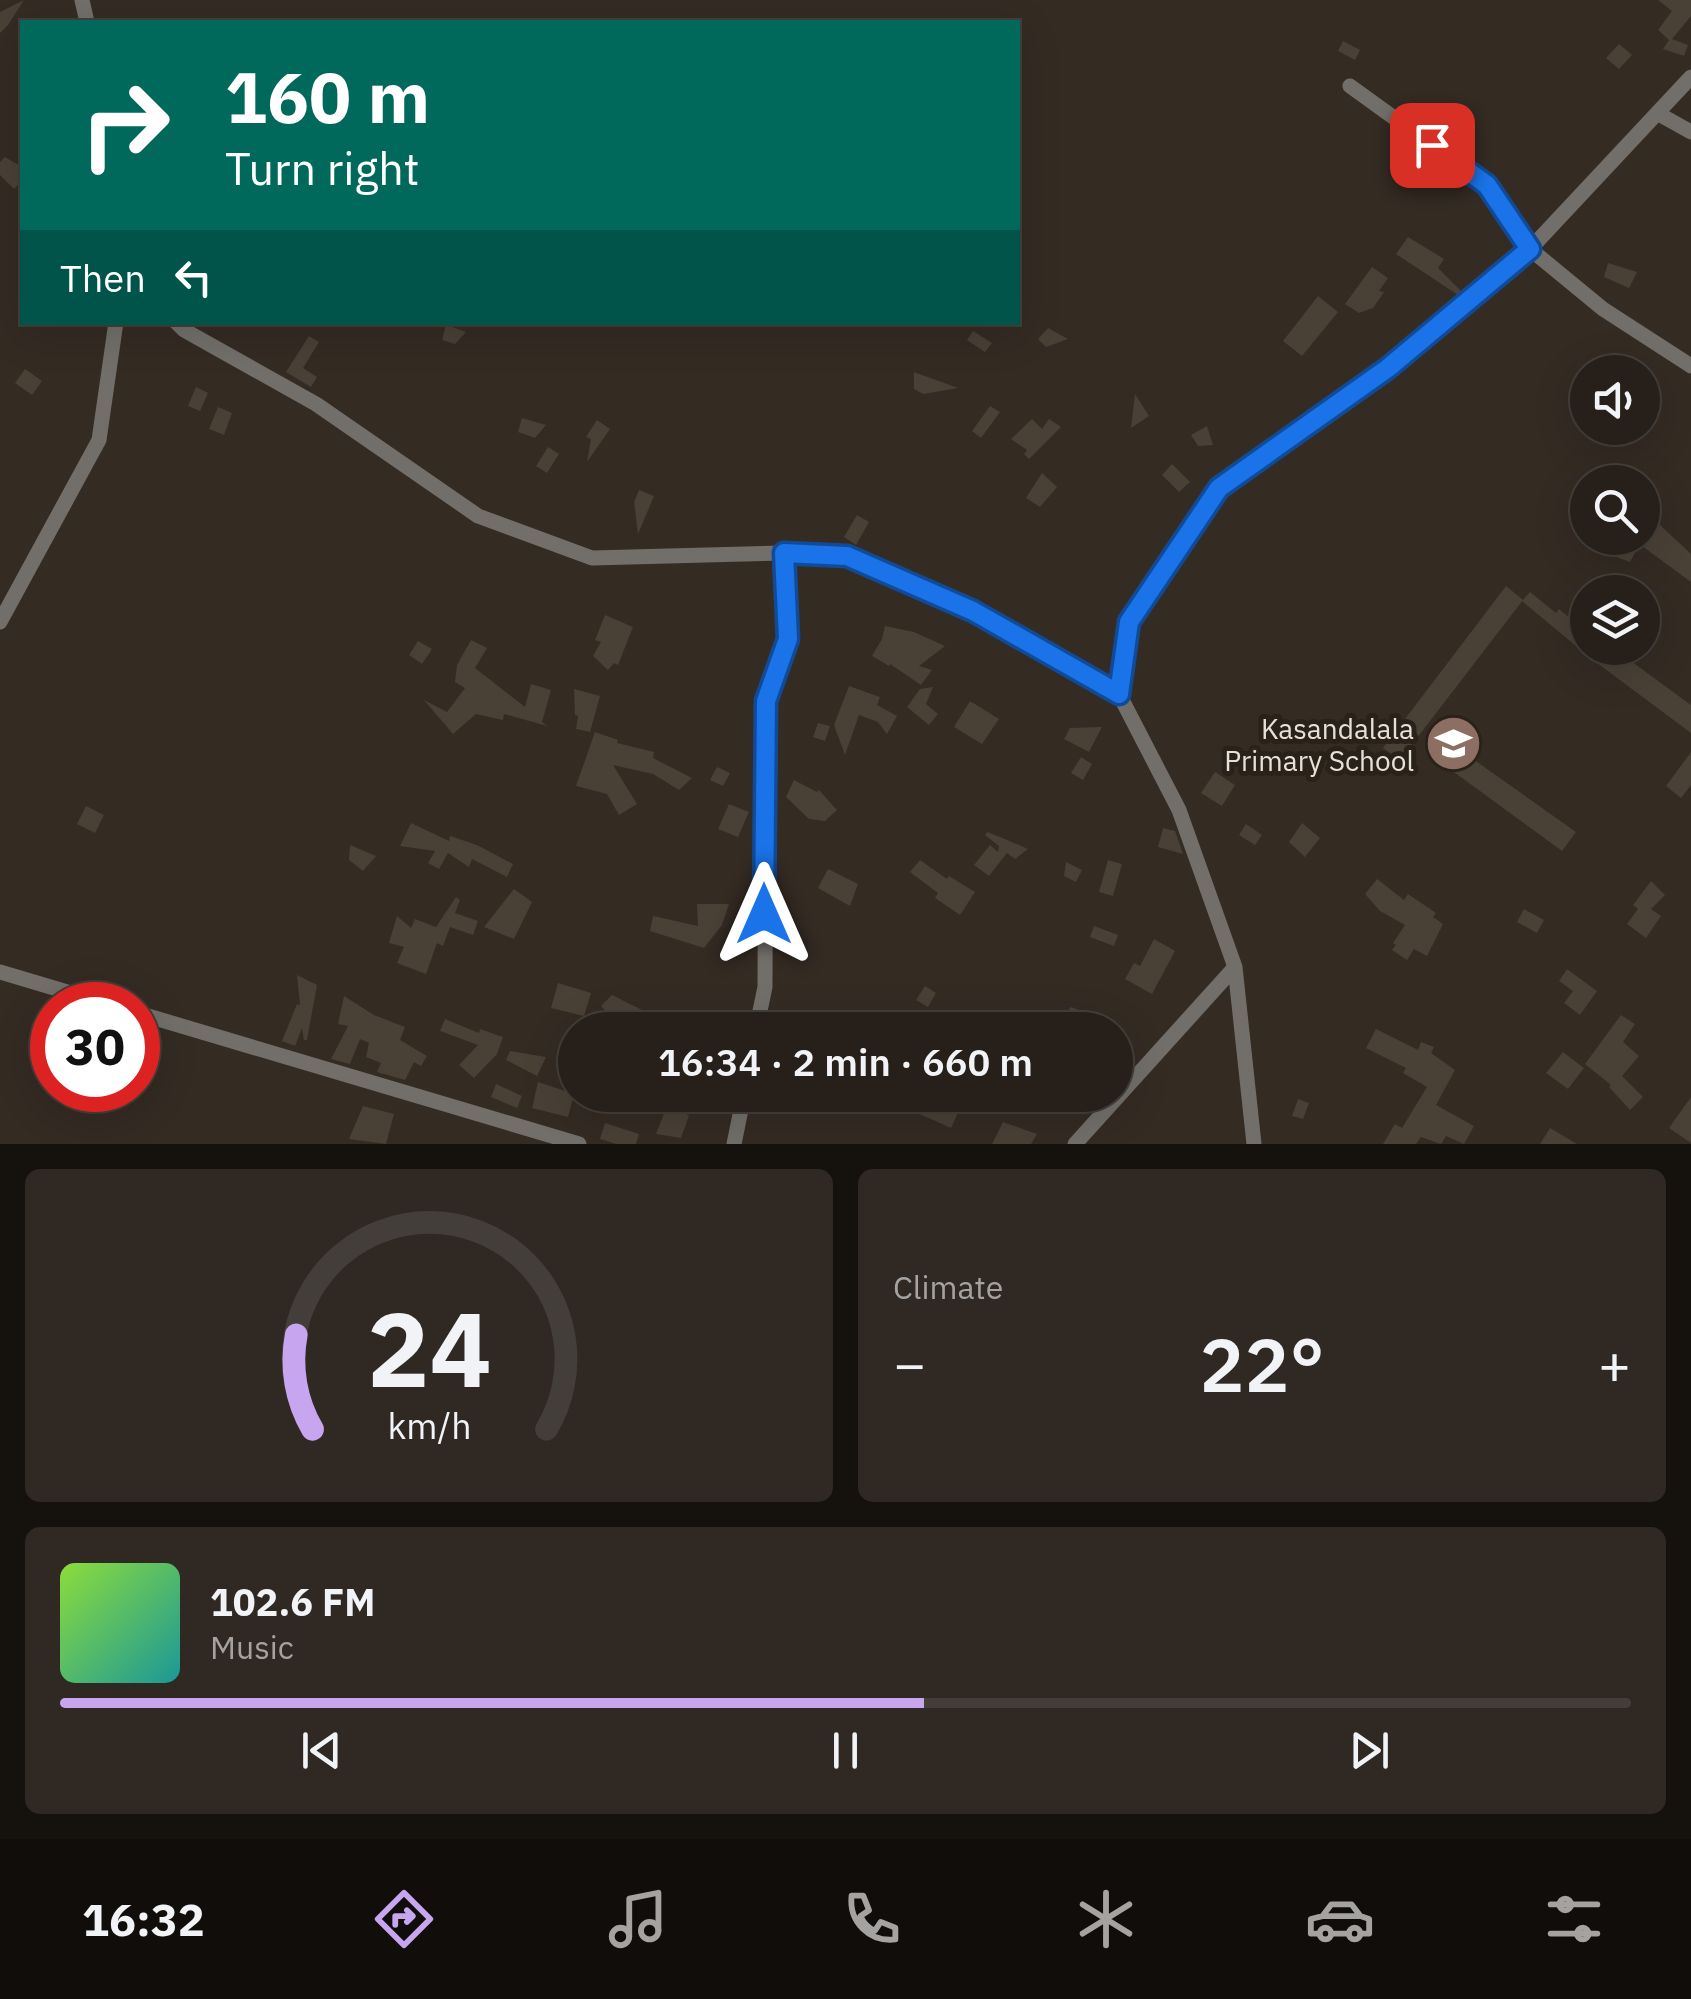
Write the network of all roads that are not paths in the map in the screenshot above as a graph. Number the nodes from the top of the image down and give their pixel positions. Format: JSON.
{"nodes":[{"id":1,"x":1691,"y":77,"type":"edge"},
{"id":2,"x":1350,"y":86,"type":"dead end"},
{"id":3,"x":1657,"y":113,"type":"junction"},
{"id":4,"x":1691,"y":132,"type":"edge"},
{"id":5,"x":1530,"y":249,"type":"junction"},
{"id":6,"x":116,"y":325,"type":"edge"},
{"id":7,"x":179,"y":325,"type":"edge"},
{"id":8,"x":1691,"y":366,"type":"edge"},
{"id":9,"x":784,"y":553,"type":"junction"},
{"id":10,"x":0,"y":622,"type":"edge"},
{"id":11,"x":1119,"y":694,"type":"junction"},
{"id":12,"x":1235,"y":967,"type":"junction"},
{"id":13,"x":0,"y":972,"type":"edge"},
{"id":14,"x":34,"y":982,"type":"edge"},
{"id":15,"x":760,"y":1012,"type":"edge"},
{"id":16,"x":160,"y":1020,"type":"edge"},
{"id":17,"x":741,"y":1112,"type":"edge"},
{"id":18,"x":580,"y":1144,"type":"edge"},
{"id":19,"x":734,"y":1144,"type":"edge"},
{"id":20,"x":1075,"y":1144,"type":"edge"},
{"id":21,"x":1254,"y":1144,"type":"edge"}],
"edges":[{"from":1,"to":3,"type":"street"},
{"from":2,"to":5,"type":"street"},
{"from":3,"to":4,"type":"street"},
{"from":3,"to":5,"type":"street"},
{"from":5,"to":8,"type":"street"},
{"from":5,"to":11,"type":"street"},
{"from":6,"to":10,"type":"street"},
{"from":7,"to":9,"type":"street"},
{"from":9,"to":11,"type":"street"},
{"from":9,"to":15,"type":"street"},
{"from":11,"to":12,"type":"street"},
{"from":12,"to":20,"type":"street"},
{"from":12,"to":21,"type":"street"},
{"from":13,"to":14,"type":"street"},
{"from":16,"to":18,"type":"street"},
{"from":17,"to":19,"type":"street"}]}
